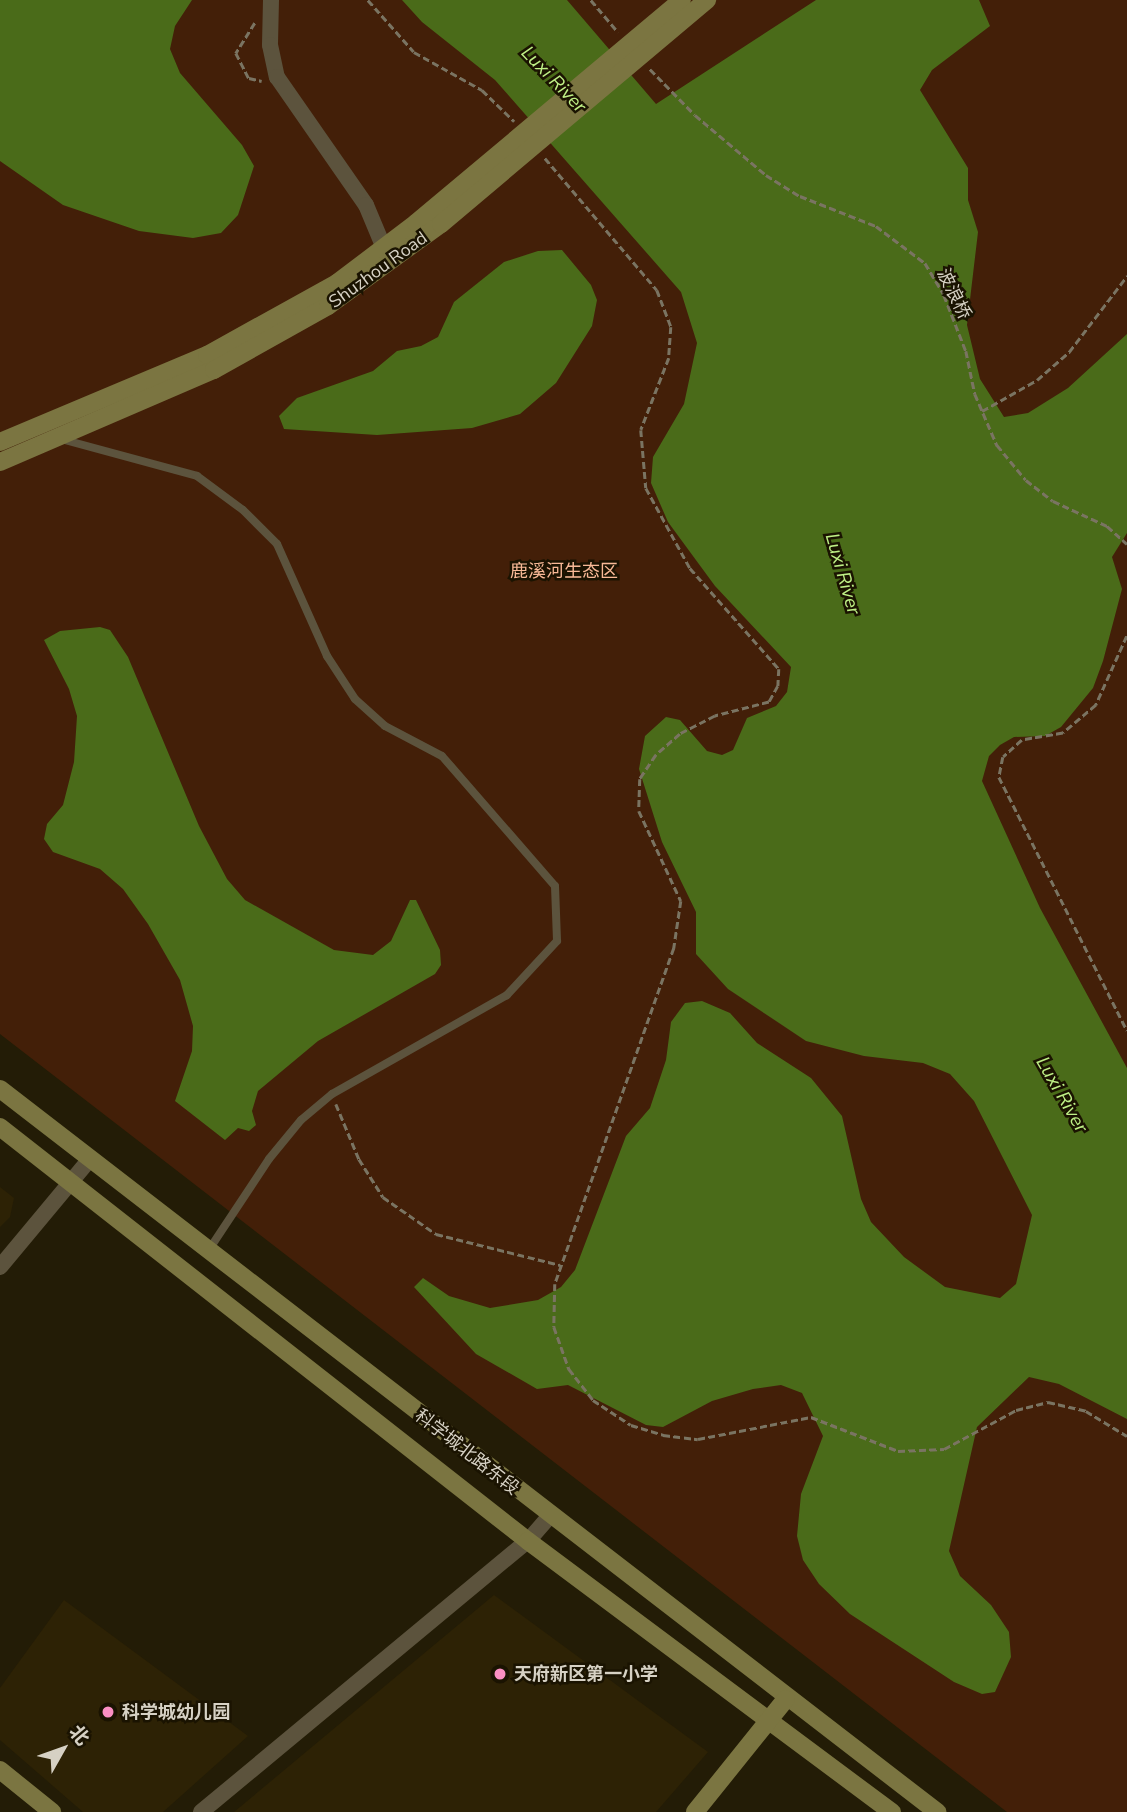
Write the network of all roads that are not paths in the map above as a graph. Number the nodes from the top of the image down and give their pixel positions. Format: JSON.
{"nodes":[{"id":1,"x":707,"y":0,"type":"edge"},
{"id":2,"x":271,"y":2,"type":"edge"},
{"id":3,"x":680,"y":9,"type":"edge"},
{"id":4,"x":483,"y":177,"type":"junction"},
{"id":5,"x":384,"y":248,"type":"junction"},
{"id":6,"x":58,"y":438,"type":"junction"},
{"id":7,"x":3,"y":451,"type":"edge"},
{"id":8,"x":0,"y":1089,"type":"edge"},
{"id":9,"x":0,"y":1127,"type":"edge"},
{"id":10,"x":90,"y":1159,"type":"junction"},
{"id":11,"x":71,"y":1185,"type":"junction"},
{"id":12,"x":208,"y":1251,"type":"junction"},
{"id":13,"x":0,"y":1267,"type":"edge"},
{"id":14,"x":550,"y":1516,"type":"junction"},
{"id":15,"x":528,"y":1541,"type":"junction"},
{"id":16,"x":786,"y":1699,"type":"junction"},
{"id":17,"x":768,"y":1721,"type":"junction"},
{"id":18,"x":0,"y":1770,"type":"edge"},
{"id":19,"x":52,"y":1812,"type":"edge"},
{"id":20,"x":201,"y":1812,"type":"edge"},
{"id":21,"x":695,"y":1812,"type":"edge"},
{"id":22,"x":892,"y":1812,"type":"edge"},
{"id":23,"x":937,"y":1812,"type":"edge"}],
"edges":[{"from":1,"to":3,"type":"main road","name":"Shuzhou Road"},
{"from":2,"to":5,"type":"street"},
{"from":3,"to":4,"type":"main road","name":"Shuzhou Road"},
{"from":4,"to":5,"type":"main road","name":"Shuzhou Road"},
{"from":4,"to":6,"type":"main road","name":"Shuzhou Road"},
{"from":5,"to":7,"type":"main road","name":"Shuzhou Road"},
{"from":6,"to":7,"type":"main road","name":"Shuzhou Road"},
{"from":6,"to":12,"type":"lane"},
{"from":8,"to":10,"type":"main road","name":"科学城北路东段"},
{"from":9,"to":11,"type":"main road","name":"科学城北路东段"},
{"from":10,"to":11,"type":"street"},
{"from":10,"to":12,"type":"main road","name":"科学城北路东段"},
{"from":11,"to":13,"type":"street"},
{"from":11,"to":15,"type":"main road","name":"科学城北路东段"},
{"from":12,"to":14,"type":"main road","name":"科学城北路东段"},
{"from":14,"to":15,"type":"street"},
{"from":14,"to":16,"type":"main road","name":"科学城北路东段"},
{"from":15,"to":17,"type":"main road","name":"科学城北路东段"},
{"from":15,"to":20,"type":"street"},
{"from":16,"to":17,"type":"main road"},
{"from":16,"to":23,"type":"main road","name":"科学城北路东段"},
{"from":17,"to":21,"type":"main road"},
{"from":17,"to":22,"type":"main road","name":"科学城北路东段"},
{"from":18,"to":19,"type":"main road"}]}
